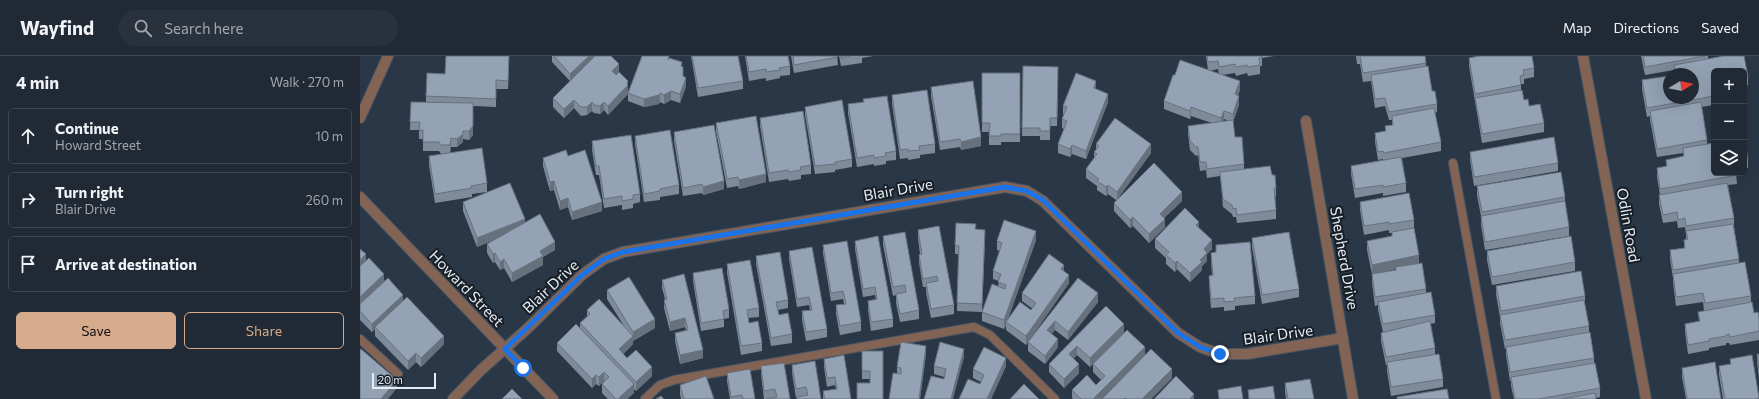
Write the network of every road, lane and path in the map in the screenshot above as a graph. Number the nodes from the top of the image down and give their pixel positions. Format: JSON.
{"nodes":[{"id":1,"x":388,"y":56,"type":"edge"},
{"id":2,"x":1583,"y":56,"type":"edge"},
{"id":3,"x":360,"y":118,"type":"edge"},
{"id":4,"x":1306,"y":121,"type":"dead end"},
{"id":5,"x":1453,"y":163,"type":"dead end"},
{"id":6,"x":360,"y":197,"type":"edge"},
{"id":7,"x":360,"y":338,"type":"edge"},
{"id":8,"x":1343,"y":338,"type":"junction"},
{"id":9,"x":505,"y":349,"type":"junction"},
{"id":10,"x":398,"y":374,"type":"dead end"},
{"id":11,"x":453,"y":399,"type":"edge"},
{"id":12,"x":553,"y":399,"type":"edge"},
{"id":13,"x":645,"y":399,"type":"edge"},
{"id":14,"x":1055,"y":399,"type":"edge"},
{"id":15,"x":1353,"y":399,"type":"edge"},
{"id":16,"x":1496,"y":399,"type":"edge"},
{"id":17,"x":1646,"y":399,"type":"edge"}],
"edges":[{"from":1,"to":3,"type":"street"},
{"from":2,"to":17,"type":"street","name":"Odlin Road"},
{"from":4,"to":8,"type":"street","name":"Shepherd Drive"},
{"from":5,"to":16,"type":"lane"},
{"from":6,"to":9,"type":"street","name":"Howard Street"},
{"from":7,"to":10,"type":"lane"},
{"from":8,"to":9,"type":"street","name":"Blair Drive"},
{"from":8,"to":15,"type":"street","name":"Shepherd Drive"},
{"from":9,"to":11,"type":"street","name":"Blair Drive"},
{"from":9,"to":12,"type":"street","name":"Howard Street"},
{"from":13,"to":14,"type":"lane"}]}
